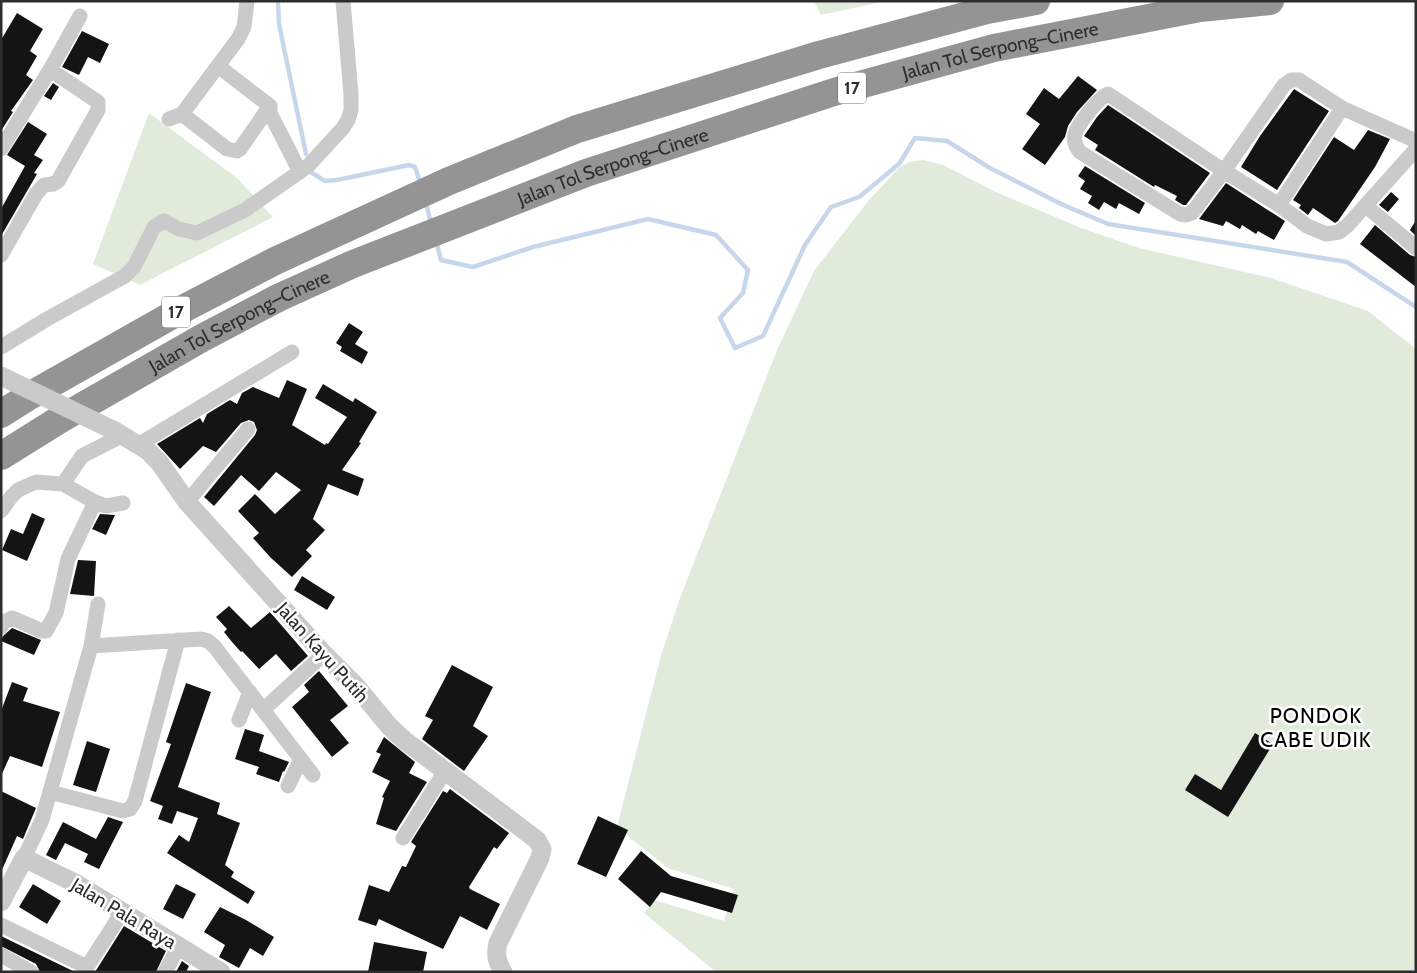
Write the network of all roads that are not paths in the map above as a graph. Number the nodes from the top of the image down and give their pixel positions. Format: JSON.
{"nodes":[{"id":1,"x":247,"y":1,"type":"edge"},
{"id":2,"x":343,"y":1,"type":"edge"},
{"id":3,"x":1036,"y":1,"type":"edge"},
{"id":4,"x":1270,"y":1,"type":"edge"},
{"id":5,"x":80,"y":16,"type":"dead end"},
{"id":6,"x":218,"y":66,"type":"junction"},
{"id":7,"x":55,"y":73,"type":"dead end"},
{"id":8,"x":270,"y":106,"type":"junction"},
{"id":9,"x":1342,"y":108,"type":"junction"},
{"id":10,"x":1416,"y":141,"type":"edge"},
{"id":11,"x":1,"y":149,"type":"edge"},
{"id":12,"x":1413,"y":159,"type":"edge"},
{"id":13,"x":1224,"y":171,"type":"junction"},
{"id":14,"x":300,"y":172,"type":"junction"},
{"id":15,"x":1279,"y":205,"type":"junction"},
{"id":16,"x":1366,"y":206,"type":"junction"},
{"id":17,"x":1416,"y":248,"type":"edge"},
{"id":18,"x":1,"y":255,"type":"edge"},
{"id":19,"x":1,"y":347,"type":"edge"},
{"id":20,"x":292,"y":352,"type":"dead end"},
{"id":21,"x":1,"y":376,"type":"edge"},
{"id":22,"x":1,"y":414,"type":"edge"},
{"id":23,"x":248,"y":429,"type":"dead end"},
{"id":24,"x":125,"y":437,"type":"junction"},
{"id":25,"x":1,"y":456,"type":"edge"},
{"id":26,"x":63,"y":484,"type":"junction"},
{"id":27,"x":95,"y":502,"type":"junction"},
{"id":28,"x":187,"y":502,"type":"junction"},
{"id":29,"x":123,"y":503,"type":"dead end"},
{"id":30,"x":1,"y":511,"type":"edge"},
{"id":31,"x":98,"y":604,"type":"dead end"},
{"id":32,"x":1,"y":627,"type":"edge"},
{"id":33,"x":178,"y":640,"type":"junction"},
{"id":34,"x":91,"y":646,"type":"junction"},
{"id":35,"x":324,"y":654,"type":"junction"},
{"id":36,"x":250,"y":692,"type":"junction"},
{"id":37,"x":264,"y":709,"type":"junction"},
{"id":38,"x":239,"y":720,"type":"dead end"},
{"id":39,"x":301,"y":759,"type":"junction"},
{"id":40,"x":445,"y":771,"type":"junction"},
{"id":41,"x":313,"y":775,"type":"dead end"},
{"id":42,"x":288,"y":786,"type":"dead end"},
{"id":43,"x":50,"y":792,"type":"junction"},
{"id":44,"x":403,"y":838,"type":"dead end"},
{"id":45,"x":24,"y":858,"type":"junction"},
{"id":46,"x":3,"y":897,"type":"edge"},
{"id":47,"x":123,"y":911,"type":"junction"},
{"id":48,"x":1,"y":925,"type":"edge"},
{"id":49,"x":180,"y":946,"type":"junction"},
{"id":50,"x":1,"y":955,"type":"edge"},
{"id":51,"x":86,"y":969,"type":"edge"},
{"id":52,"x":31,"y":972,"type":"edge"},
{"id":53,"x":165,"y":972,"type":"edge"},
{"id":54,"x":221,"y":972,"type":"edge"},
{"id":55,"x":503,"y":972,"type":"edge"}],
"edges":[{"from":1,"to":6,"type":"street"},
{"from":2,"to":14,"type":"street"},
{"from":3,"to":22,"type":"highway","name":"Jalan Tol Serpong–Cinere","number":"17"},
{"from":4,"to":25,"type":"highway","name":"Jalan Tol Serpong–Cinere","number":"17"},
{"from":5,"to":11,"type":"street"},
{"from":6,"to":8,"type":"street"},
{"from":6,"to":8,"type":"street"},
{"from":7,"to":18,"type":"street"},
{"from":8,"to":14,"type":"street"},
{"from":9,"to":10,"type":"street"},
{"from":9,"to":13,"type":"street"},
{"from":9,"to":15,"type":"street"},
{"from":12,"to":16,"type":"street"},
{"from":13,"to":13,"type":"street"},
{"from":13,"to":15,"type":"street"},
{"from":14,"to":19,"type":"street"},
{"from":15,"to":16,"type":"street"},
{"from":16,"to":17,"type":"street"},
{"from":20,"to":24,"type":"street"},
{"from":21,"to":24,"type":"street","name":"Jalan Kayu Putih","bridge":true},
{"from":23,"to":28,"type":"street"},
{"from":24,"to":26,"type":"street"},
{"from":24,"to":28,"type":"street","name":"Jalan Kayu Putih"},
{"from":26,"to":27,"type":"street"},
{"from":26,"to":30,"type":"street"},
{"from":27,"to":29,"type":"street"},
{"from":27,"to":32,"type":"street"},
{"from":28,"to":35,"type":"street","name":"Jalan Kayu Putih"},
{"from":31,"to":34,"type":"street"},
{"from":33,"to":34,"type":"street"},
{"from":33,"to":36,"type":"street"},
{"from":33,"to":43,"type":"street"},
{"from":34,"to":43,"type":"street"},
{"from":35,"to":37,"type":"street"},
{"from":35,"to":40,"type":"street","name":"Jalan Kayu Putih"},
{"from":36,"to":37,"type":"street"},
{"from":36,"to":38,"type":"street"},
{"from":37,"to":39,"type":"street"},
{"from":39,"to":41,"type":"street"},
{"from":39,"to":42,"type":"street"},
{"from":40,"to":44,"type":"street"},
{"from":40,"to":55,"type":"street","name":"Jalan Kayu Putih"},
{"from":43,"to":45,"type":"street"},
{"from":45,"to":46,"type":"street"},
{"from":45,"to":47,"type":"street","name":"Jalan Pala Raya"},
{"from":47,"to":49,"type":"street","name":"Jalan Pala Raya"},
{"from":47,"to":51,"type":"street"},
{"from":48,"to":51,"type":"street"},
{"from":49,"to":53,"type":"street"},
{"from":49,"to":54,"type":"street","name":"Jalan Pala Raya"},
{"from":50,"to":52,"type":"street"}]}
